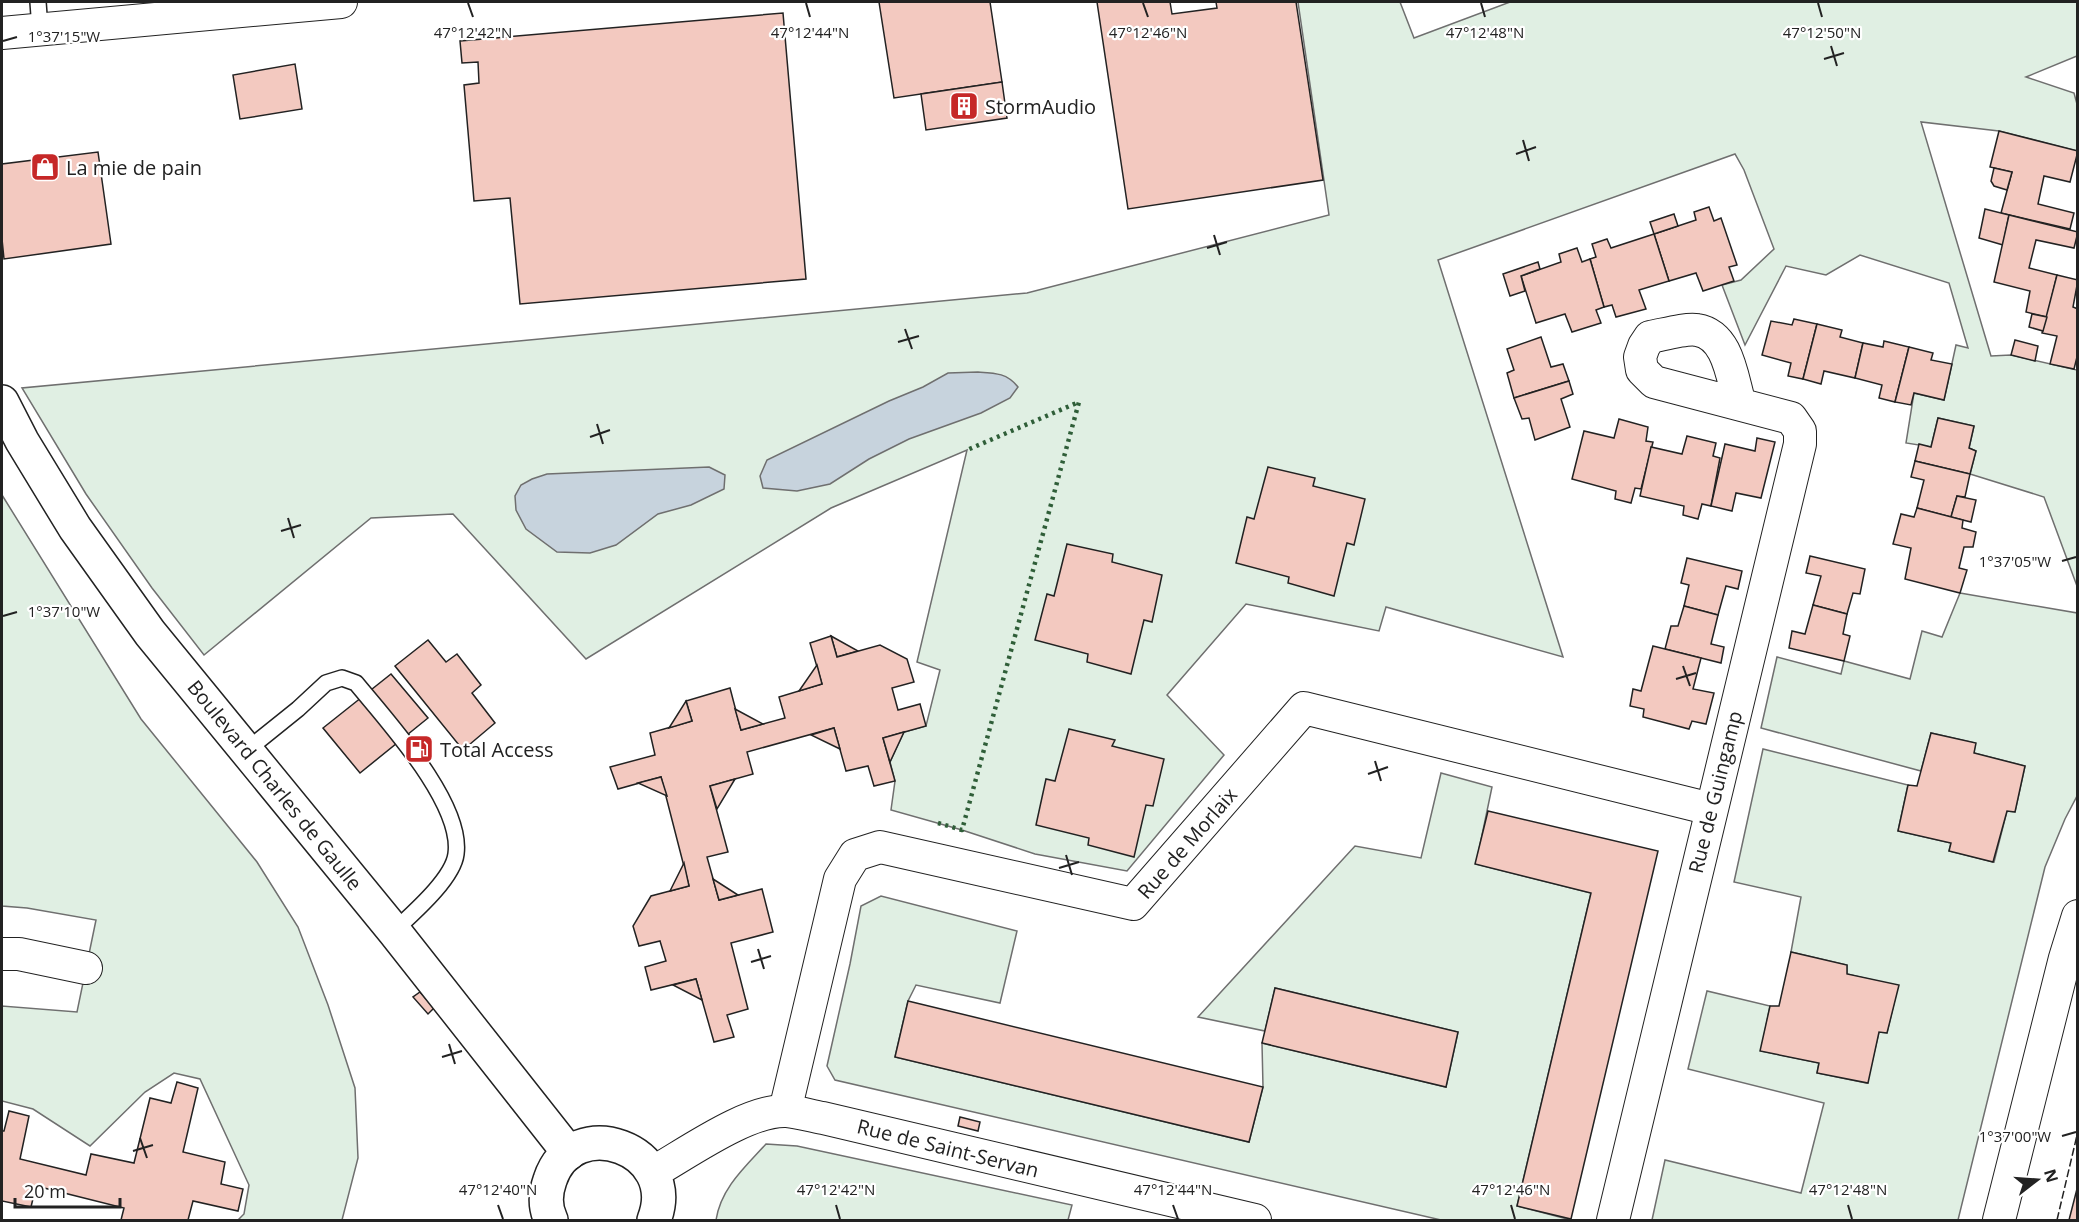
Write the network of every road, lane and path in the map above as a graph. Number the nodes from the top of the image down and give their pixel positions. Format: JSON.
{"nodes":[{"id":1,"x":341,"y":2,"type":"edge"},
{"id":2,"x":39,"y":15,"type":"edge"},
{"id":3,"x":2,"y":33,"type":"edge"},
{"id":4,"x":2,"y":402,"type":"edge"},
{"id":5,"x":1740,"y":404,"type":"dead end"},
{"id":6,"x":247,"y":750,"type":"junction"},
{"id":7,"x":1711,"y":809,"type":"junction"},
{"id":8,"x":2078,"y":916,"type":"edge"},
{"id":9,"x":394,"y":931,"type":"junction"},
{"id":10,"x":2,"y":954,"type":"edge"},
{"id":11,"x":2071,"y":960,"type":"edge"},
{"id":12,"x":86,"y":968,"type":"dead end"},
{"id":13,"x":785,"y":1111,"type":"junction"},
{"id":14,"x":569,"y":1153,"type":"junction"},
{"id":15,"x":652,"y":1173,"type":"junction"},
{"id":16,"x":551,"y":1221,"type":"edge"},
{"id":17,"x":654,"y":1221,"type":"edge"},
{"id":18,"x":1255,"y":1221,"type":"edge"},
{"id":19,"x":1613,"y":1221,"type":"edge"},
{"id":20,"x":1999,"y":1221,"type":"edge"}],
"edges":[{"from":1,"to":2,"type":"street"},
{"from":2,"to":3,"type":"street"},
{"from":4,"to":6,"type":"main road","name":"Boulevard Charles de Gaulle"},
{"from":5,"to":7,"type":"street","name":"Rue de Guingamp"},
{"from":6,"to":9,"type":"main road","name":"Boulevard Charles de Gaulle"},
{"from":6,"to":9,"type":"lane"},
{"from":7,"to":13,"type":"street","name":"Rue de Morlaix"},
{"from":7,"to":19,"type":"street","name":"Rue de Guingamp"},
{"from":8,"to":11,"type":"street"},
{"from":9,"to":14,"type":"main road","name":"Boulevard Charles de Gaulle"},
{"from":10,"to":12,"type":"street"},
{"from":11,"to":20,"type":"street"},
{"from":13,"to":15,"type":"street","name":"Rue de Saint-Servan"},
{"from":13,"to":18,"type":"street","name":"Rue de Saint-Servan"},
{"from":14,"to":15,"type":"main road"},
{"from":14,"to":16,"type":"main road"},
{"from":15,"to":17,"type":"main road"}]}
